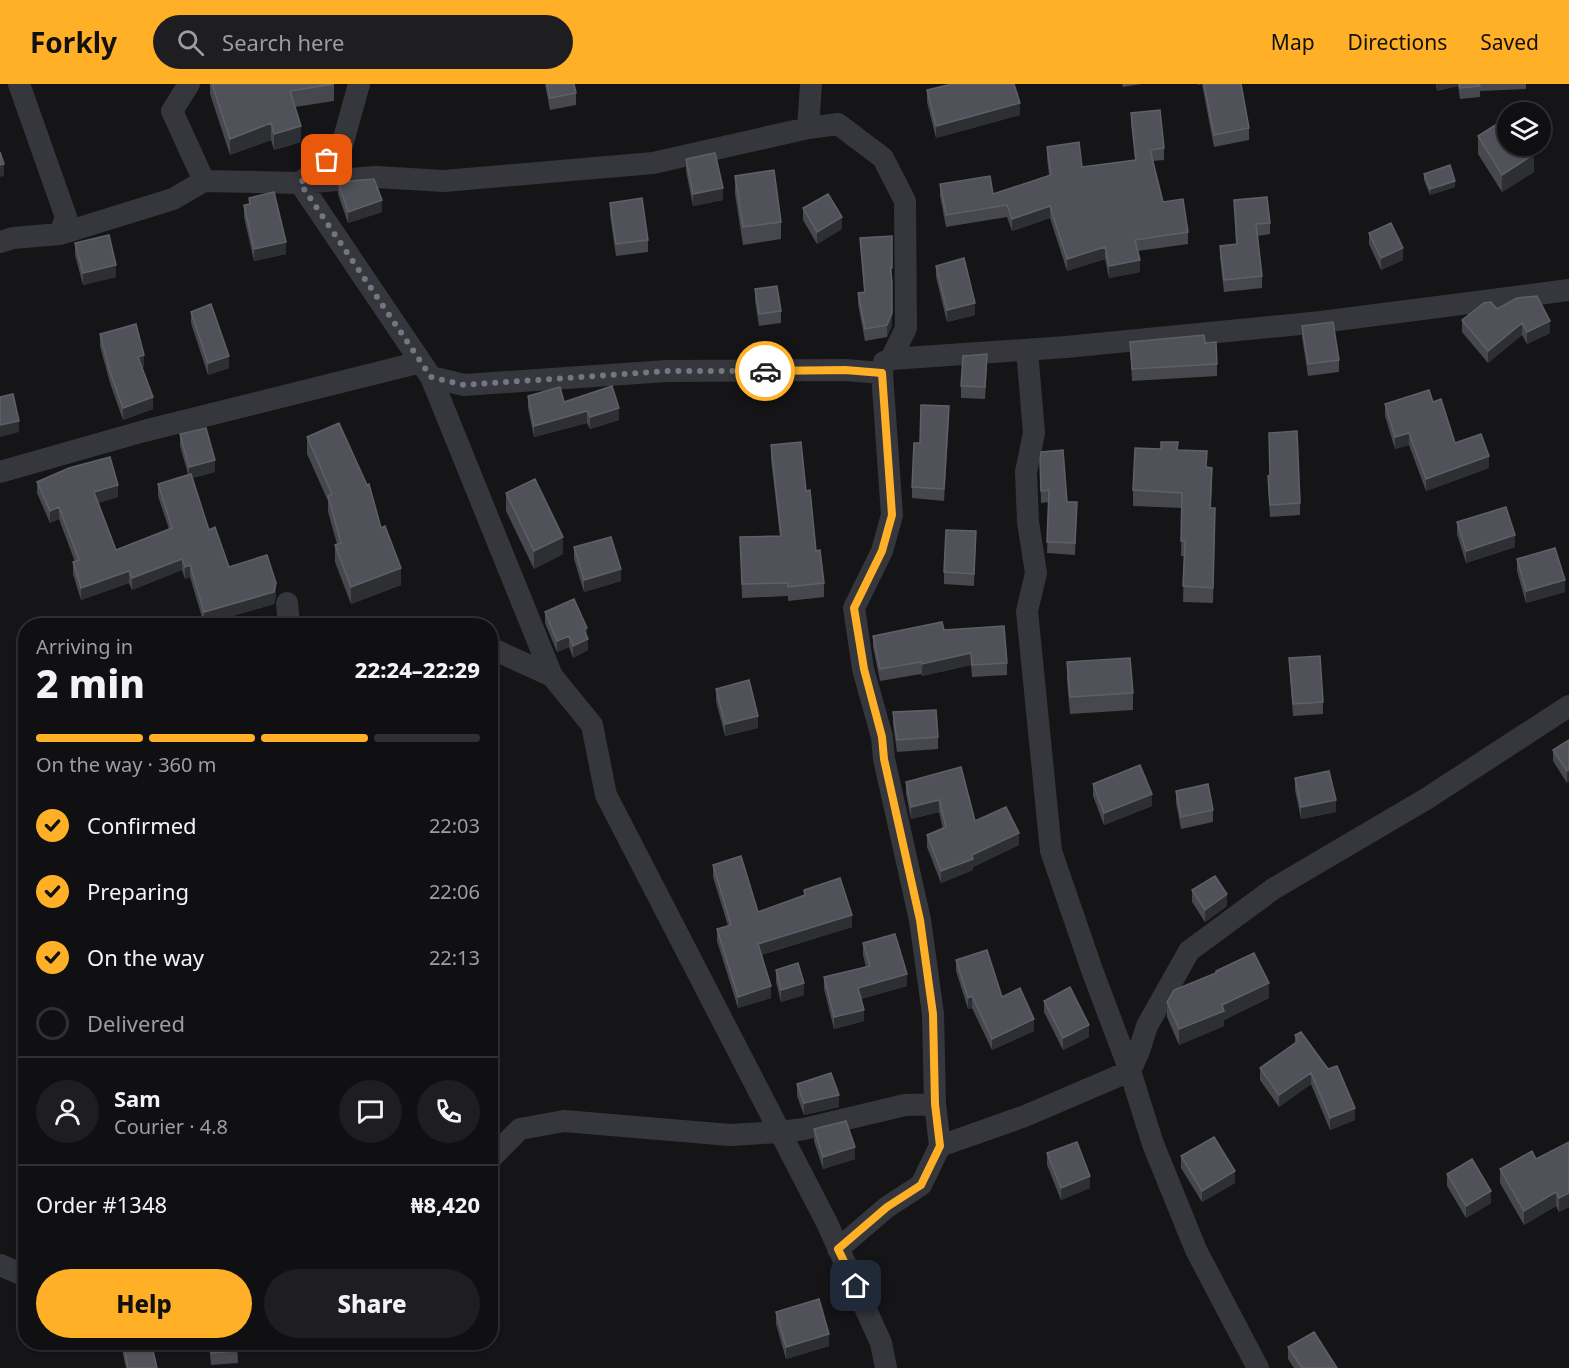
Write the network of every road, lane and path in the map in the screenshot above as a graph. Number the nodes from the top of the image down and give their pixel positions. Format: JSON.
{"nodes":[{"id":1,"x":19,"y":84,"type":"edge"},
{"id":2,"x":189,"y":84,"type":"edge"},
{"id":3,"x":359,"y":84,"type":"edge"},
{"id":4,"x":811,"y":84,"type":"edge"},
{"id":5,"x":808,"y":128,"type":"junction"},
{"id":6,"x":204,"y":181,"type":"junction"},
{"id":7,"x":300,"y":183,"type":"junction"},
{"id":8,"x":60,"y":234,"type":"junction"},
{"id":9,"x":0,"y":242,"type":"edge"},
{"id":10,"x":1569,"y":290,"type":"edge"},
{"id":11,"x":1027,"y":350,"type":"junction"},
{"id":12,"x":887,"y":366,"type":"junction"},
{"id":13,"x":426,"y":370,"type":"junction"},
{"id":14,"x":0,"y":472,"type":"edge"},
{"id":15,"x":498,"y":651,"type":"edge"},
{"id":16,"x":552,"y":676,"type":"junction"},
{"id":17,"x":1569,"y":706,"type":"edge"},
{"id":18,"x":1130,"y":1071,"type":"junction"},
{"id":19,"x":935,"y":1104,"type":"junction"},
{"id":20,"x":780,"y":1132,"type":"junction"},
{"id":21,"x":940,"y":1146,"type":"junction"},
{"id":22,"x":498,"y":1151,"type":"edge"},
{"id":23,"x":838,"y":1249,"type":"junction"},
{"id":24,"x":0,"y":1265,"type":"edge"},
{"id":25,"x":18,"y":1273,"type":"edge"},
{"id":26,"x":886,"y":1368,"type":"edge"},
{"id":27,"x":1258,"y":1368,"type":"edge"}],
"edges":[{"from":1,"to":8,"type":"street"},
{"from":2,"to":6,"type":"street"},
{"from":3,"to":7,"type":"street"},
{"from":4,"to":5,"type":"street"},
{"from":5,"to":7,"type":"street"},
{"from":5,"to":12,"type":"street"},
{"from":6,"to":7,"type":"street"},
{"from":6,"to":8,"type":"street"},
{"from":7,"to":13,"type":"street"},
{"from":8,"to":9,"type":"street"},
{"from":10,"to":11,"type":"street"},
{"from":11,"to":12,"type":"street"},
{"from":11,"to":18,"type":"street"},
{"from":12,"to":13,"type":"street"},
{"from":12,"to":19,"type":"street"},
{"from":13,"to":14,"type":"street"},
{"from":13,"to":16,"type":"street"},
{"from":15,"to":16,"type":"street"},
{"from":16,"to":20,"type":"street"},
{"from":17,"to":18,"type":"street"},
{"from":18,"to":21,"type":"street"},
{"from":18,"to":27,"type":"street"},
{"from":19,"to":20,"type":"street"},
{"from":19,"to":21,"type":"street"},
{"from":20,"to":22,"type":"street"},
{"from":20,"to":23,"type":"street"},
{"from":21,"to":23,"type":"street"},
{"from":23,"to":26,"type":"street"},
{"from":24,"to":25,"type":"street"}]}
